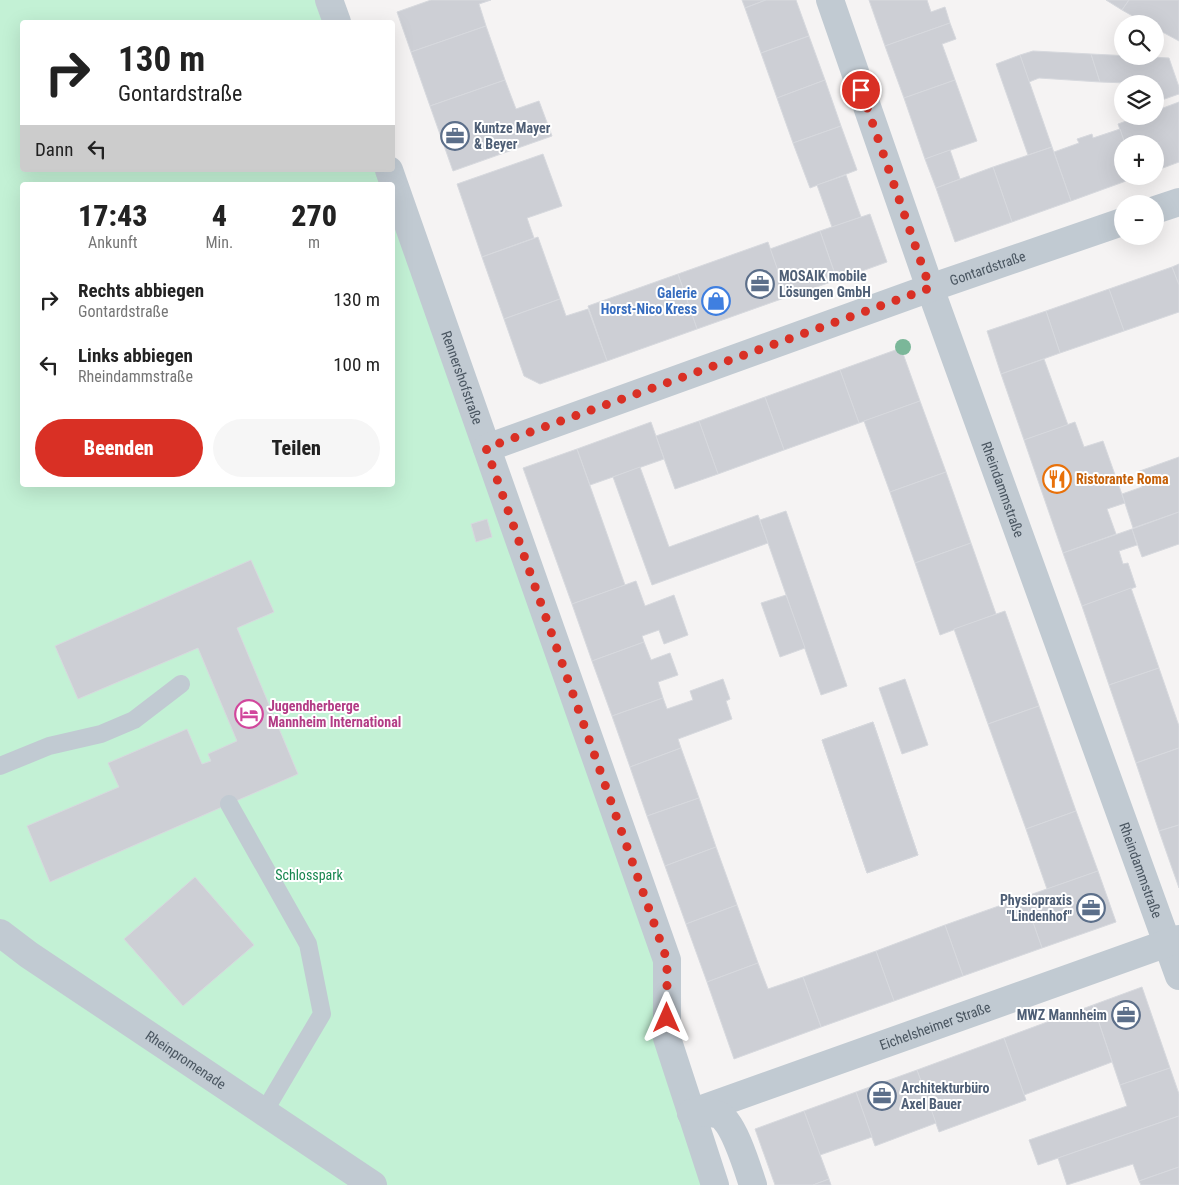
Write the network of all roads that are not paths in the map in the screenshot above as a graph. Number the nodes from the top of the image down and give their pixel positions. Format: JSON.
{"nodes":[{"id":1,"x":329,"y":0,"type":"edge"},
{"id":2,"x":830,"y":0,"type":"edge"},
{"id":3,"x":336,"y":20,"type":"edge"},
{"id":4,"x":395,"y":187,"type":"edge"},
{"id":5,"x":1179,"y":202,"type":"edge"},
{"id":6,"x":1164,"y":207,"type":"edge"},
{"id":7,"x":1114,"y":225,"type":"edge"},
{"id":8,"x":930,"y":288,"type":"junction"},
{"id":9,"x":486,"y":448,"type":"junction"},
{"id":10,"x":181,"y":684,"type":"dead end"},
{"id":11,"x":0,"y":766,"type":"edge"},
{"id":12,"x":229,"y":804,"type":"dead end"},
{"id":13,"x":0,"y":933,"type":"edge"},
{"id":14,"x":1173,"y":941,"type":"edge"},
{"id":15,"x":1179,"y":976,"type":"edge"},
{"id":16,"x":264,"y":1112,"type":"junction"},
{"id":17,"x":691,"y":1112,"type":"junction"},
{"id":18,"x":373,"y":1185,"type":"edge"},
{"id":19,"x":715,"y":1185,"type":"edge"},
{"id":20,"x":753,"y":1185,"type":"edge"}],
"edges":[{"from":1,"to":3,"type":"street"},
{"from":2,"to":8,"type":"street","name":"Rheindammstraße"},
{"from":4,"to":9,"type":"street","name":"Rennershofstraße"},
{"from":5,"to":6,"type":"street"},
{"from":7,"to":8,"type":"street","name":"Gontardstraße"},
{"from":8,"to":9,"type":"street","name":"Gontardstraße"},
{"from":8,"to":14,"type":"street","name":"Rheindammstraße"},
{"from":9,"to":17,"type":"street","name":"Rennershofstraße"},
{"from":10,"to":11,"type":"lane"},
{"from":12,"to":16,"type":"lane"},
{"from":13,"to":16,"type":"street","name":"Rheinpromenade"},
{"from":14,"to":15,"type":"street","name":"Rheindammstraße"},
{"from":14,"to":17,"type":"street","name":"Eichelsheimer Straße"},
{"from":16,"to":18,"type":"street","name":"Rheinpromenade"},
{"from":17,"to":19,"type":"street","name":"Rennershofstraße"},
{"from":17,"to":20,"type":"street"}]}
